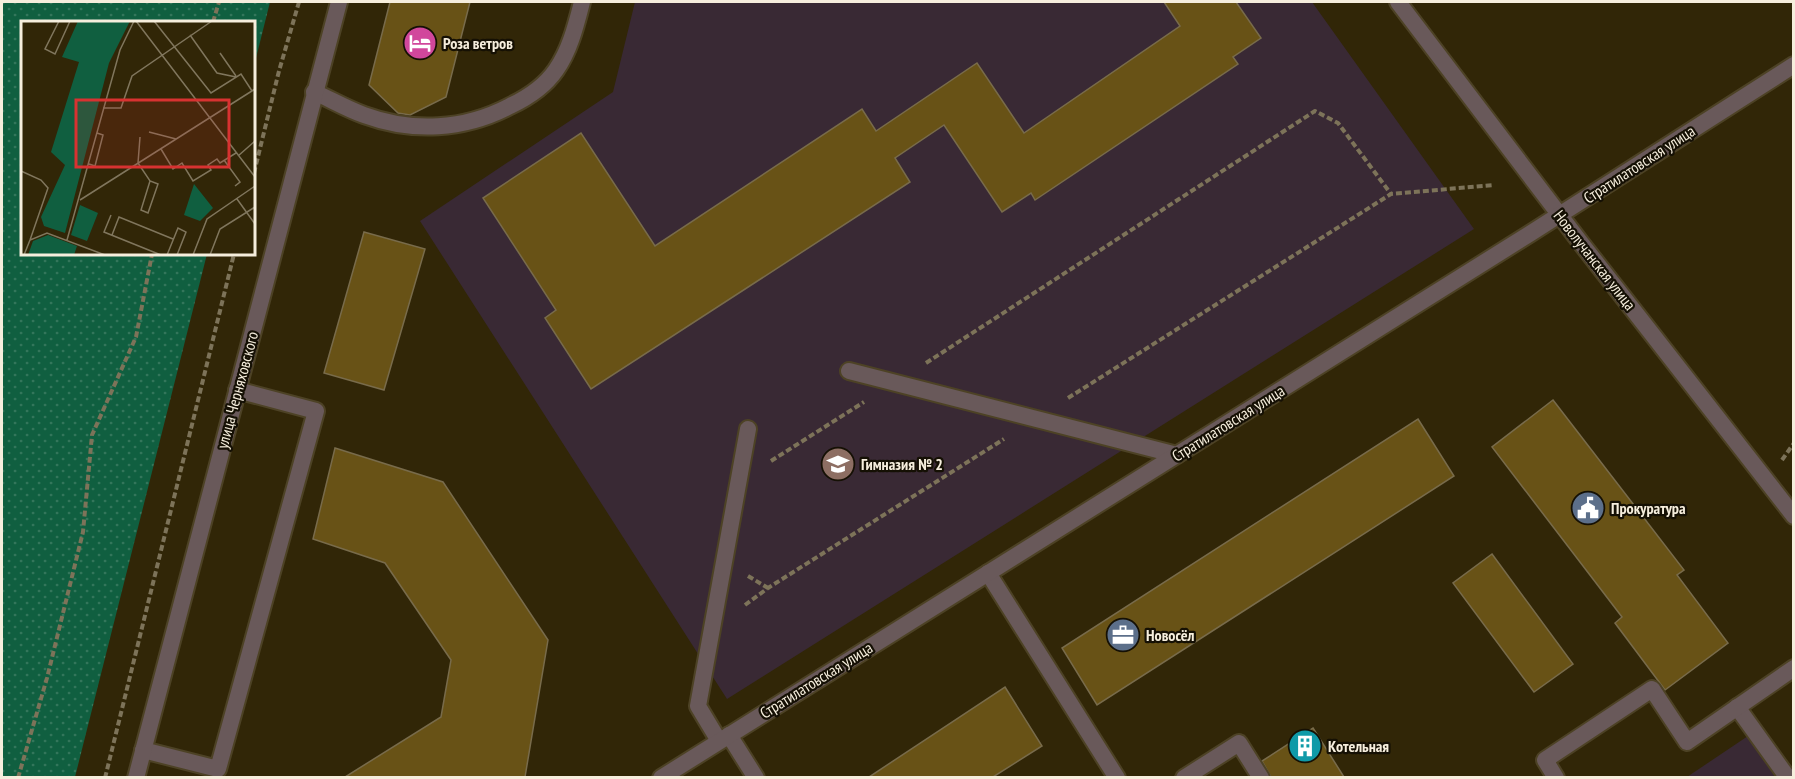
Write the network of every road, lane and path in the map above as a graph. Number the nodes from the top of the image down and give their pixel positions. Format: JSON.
{"nodes":[{"id":1,"x":219,"y":2,"type":"edge"},
{"id":2,"x":299,"y":2,"type":"edge"},
{"id":3,"x":339,"y":2,"type":"edge"},
{"id":4,"x":582,"y":2,"type":"edge"},
{"id":5,"x":1398,"y":2,"type":"edge"},
{"id":6,"x":213,"y":21,"type":"edge"},
{"id":7,"x":1794,"y":65,"type":"edge"},
{"id":8,"x":314,"y":92,"type":"junction"},
{"id":9,"x":255,"y":169,"type":"edge"},
{"id":10,"x":1494,"y":184,"type":"dead end"},
{"id":11,"x":1391,"y":194,"type":"junction"},
{"id":12,"x":1560,"y":215,"type":"junction"},
{"id":13,"x":152,"y":255,"type":"edge"},
{"id":14,"x":234,"y":255,"type":"edge"},
{"id":15,"x":849,"y":371,"type":"dead end"},
{"id":16,"x":895,"y":382,"type":"junction"},
{"id":17,"x":237,"y":390,"type":"junction"},
{"id":18,"x":1035,"y":419,"type":"junction"},
{"id":19,"x":748,"y":429,"type":"dead end"},
{"id":20,"x":1177,"y":455,"type":"junction"},
{"id":21,"x":770,"y":461,"type":"dead end"},
{"id":22,"x":1794,"y":516,"type":"edge"},
{"id":23,"x":742,"y":573,"type":"dead end"},
{"id":24,"x":988,"y":573,"type":"junction"},
{"id":25,"x":1794,"y":668,"type":"edge"},
{"id":26,"x":1737,"y":707,"type":"junction"},
{"id":27,"x":724,"y":738,"type":"junction"},
{"id":28,"x":143,"y":750,"type":"junction"},
{"id":29,"x":18,"y":777,"type":"edge"},
{"id":30,"x":105,"y":777,"type":"edge"},
{"id":31,"x":136,"y":777,"type":"edge"},
{"id":32,"x":661,"y":777,"type":"edge"},
{"id":33,"x":756,"y":777,"type":"edge"},
{"id":34,"x":1117,"y":777,"type":"edge"},
{"id":35,"x":1184,"y":777,"type":"edge"},
{"id":36,"x":1261,"y":777,"type":"edge"},
{"id":37,"x":1556,"y":777,"type":"edge"},
{"id":38,"x":1788,"y":777,"type":"edge"}],
"edges":[{"from":1,"to":6,"type":"path"},
{"from":2,"to":9,"type":"path"},
{"from":3,"to":8,"type":"street","name":"улица Черняховского"},
{"from":4,"to":8,"type":"street"},
{"from":5,"to":12,"type":"street","name":"Новолучанская улица"},
{"from":7,"to":12,"type":"street","name":"Стратилатовская улица"},
{"from":8,"to":17,"type":"street","name":"улица Черняховского"},
{"from":10,"to":11,"type":"path"},
{"from":11,"to":16,"type":"path"},
{"from":11,"to":18,"type":"path"},
{"from":12,"to":20,"type":"street","name":"Стратилатовская улица"},
{"from":12,"to":22,"type":"street","name":"Новолучанская улица"},
{"from":13,"to":29,"type":"path"},
{"from":14,"to":30,"type":"path"},
{"from":15,"to":16,"type":"street"},
{"from":16,"to":18,"type":"street"},
{"from":16,"to":21,"type":"path"},
{"from":17,"to":28,"type":"street","name":"улица Черняховского"},
{"from":17,"to":28,"type":"street"},
{"from":18,"to":20,"type":"street"},
{"from":18,"to":23,"type":"path"},
{"from":19,"to":27,"type":"street"},
{"from":20,"to":24,"type":"street","name":"Стратилатовская улица"},
{"from":24,"to":27,"type":"street","name":"Стратилатовская улица"},
{"from":24,"to":34,"type":"street"},
{"from":25,"to":26,"type":"street"},
{"from":26,"to":37,"type":"street"},
{"from":26,"to":38,"type":"street"},
{"from":27,"to":32,"type":"street","name":"Стратилатовская улица"},
{"from":27,"to":33,"type":"street"},
{"from":28,"to":31,"type":"street","name":"улица Черняховского"},
{"from":35,"to":36,"type":"street"}]}
